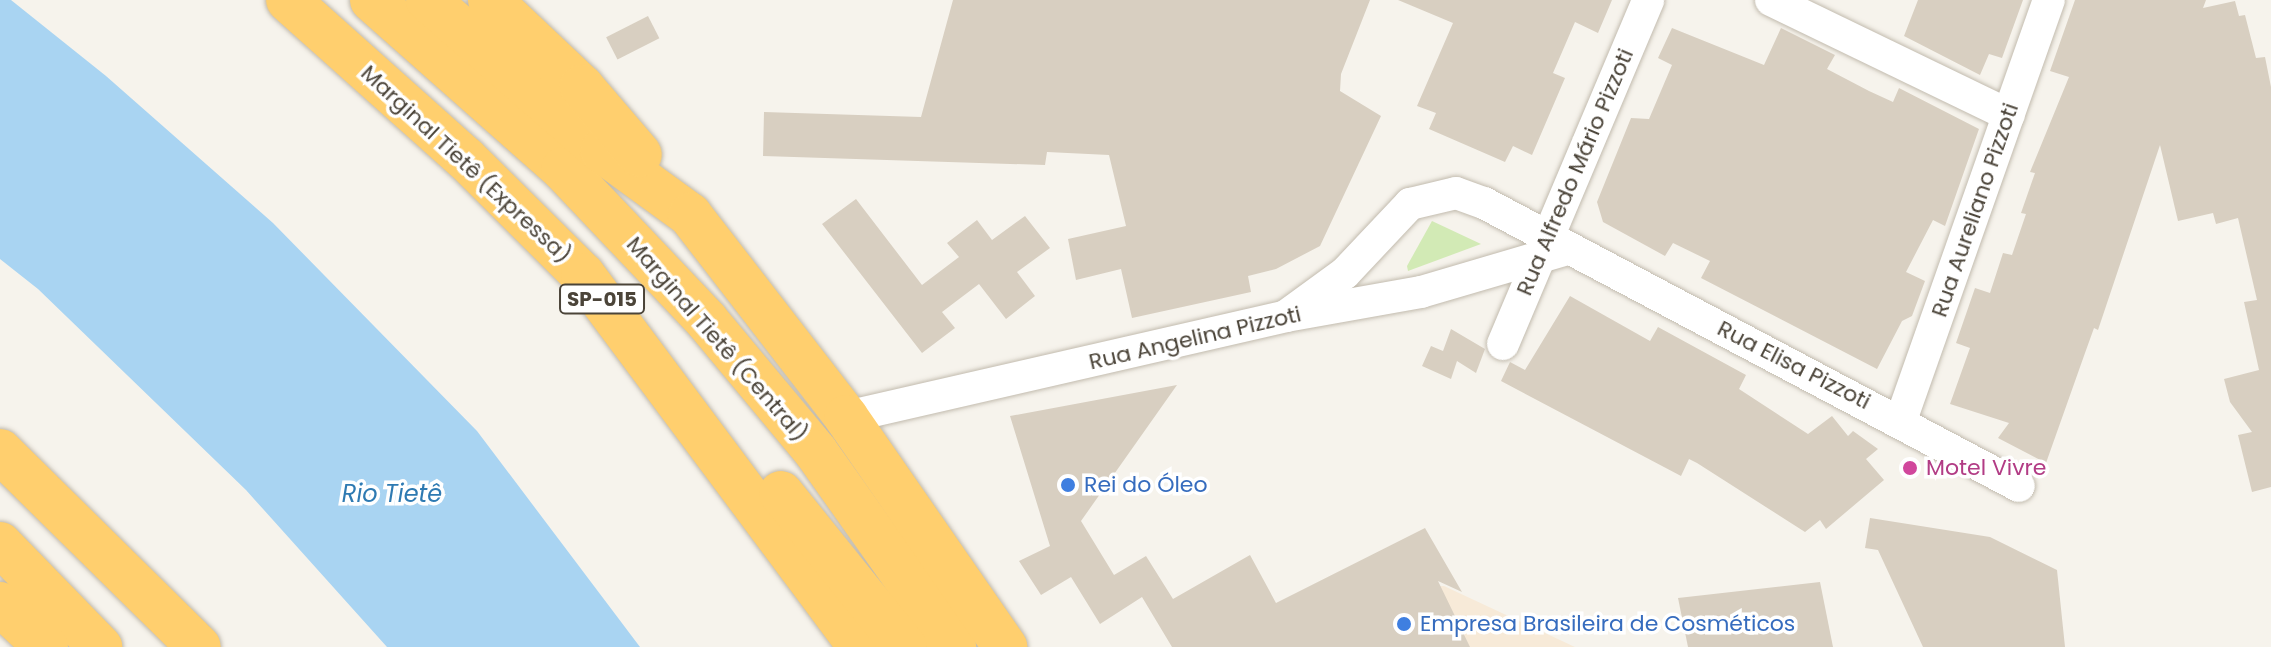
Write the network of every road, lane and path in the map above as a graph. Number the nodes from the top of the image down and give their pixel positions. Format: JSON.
{"nodes":[{"id":1,"x":288,"y":0,"type":"edge"},
{"id":2,"x":372,"y":0,"type":"edge"},
{"id":3,"x":428,"y":0,"type":"edge"},
{"id":4,"x":490,"y":0,"type":"edge"},
{"id":5,"x":1648,"y":0,"type":"edge"},
{"id":6,"x":1771,"y":0,"type":"edge"},
{"id":7,"x":2049,"y":0,"type":"edge"},
{"id":8,"x":2009,"y":115,"type":"junction"},
{"id":9,"x":690,"y":215,"type":"junction"},
{"id":10,"x":1552,"y":246,"type":"junction"},
{"id":11,"x":1286,"y":316,"type":"junction"},
{"id":12,"x":1503,"y":344,"type":"dead end"},
{"id":13,"x":648,"y":357,"type":"junction"},
{"id":14,"x":846,"y":417,"type":"junction"},
{"id":15,"x":1901,"y":420,"type":"junction"},
{"id":16,"x":0,"y":451,"type":"edge"},
{"id":17,"x":0,"y":480,"type":"edge"},
{"id":18,"x":2019,"y":486,"type":"dead end"},
{"id":19,"x":0,"y":544,"type":"edge"},
{"id":20,"x":0,"y":604,"type":"edge"},
{"id":21,"x":46,"y":647,"type":"edge"},
{"id":22,"x":100,"y":647,"type":"edge"},
{"id":23,"x":158,"y":647,"type":"edge"},
{"id":24,"x":199,"y":647,"type":"edge"},
{"id":25,"x":860,"y":647,"type":"edge"},
{"id":26,"x":905,"y":647,"type":"edge"},
{"id":27,"x":954,"y":647,"type":"edge"},
{"id":28,"x":1005,"y":647,"type":"edge"}],
"edges":[{"from":1,"to":13,"type":"highway","name":"Marginal Tietê (Expressa)","number":"SP-015"},
{"from":2,"to":27,"type":"highway","name":"Marginal Tietê (Central)"},
{"from":3,"to":9,"type":"highway"},
{"from":4,"to":9,"type":"highway"},
{"from":5,"to":10,"type":"street","name":"Rua Alfredo Mário Pizzoti"},
{"from":6,"to":8,"type":"street"},
{"from":7,"to":8,"type":"street","name":"Rua Aureliano Pizzoti"},
{"from":8,"to":15,"type":"street","name":"Rua Aureliano Pizzoti"},
{"from":9,"to":14,"type":"highway"},
{"from":10,"to":11,"type":"street","name":"Rua Angelina Pizzoti"},
{"from":10,"to":11,"type":"street","name":"Rua Elisa Pizzoti"},
{"from":10,"to":12,"type":"street","name":"Rua Alfredo Mário Pizzoti"},
{"from":10,"to":15,"type":"street","name":"Rua Elisa Pizzoti"},
{"from":11,"to":14,"type":"street","name":"Rua Angelina Pizzoti"},
{"from":13,"to":25,"type":"highway","name":"Marginal Tietê (Expressa)","number":"SP-015"},
{"from":13,"to":26,"type":"highway"},
{"from":14,"to":28,"type":"highway"},
{"from":15,"to":18,"type":"street","name":"Rua Elisa Pizzoti"},
{"from":16,"to":24,"type":"highway"},
{"from":17,"to":23,"type":"highway"},
{"from":19,"to":22,"type":"highway"},
{"from":20,"to":21,"type":"highway"}]}
